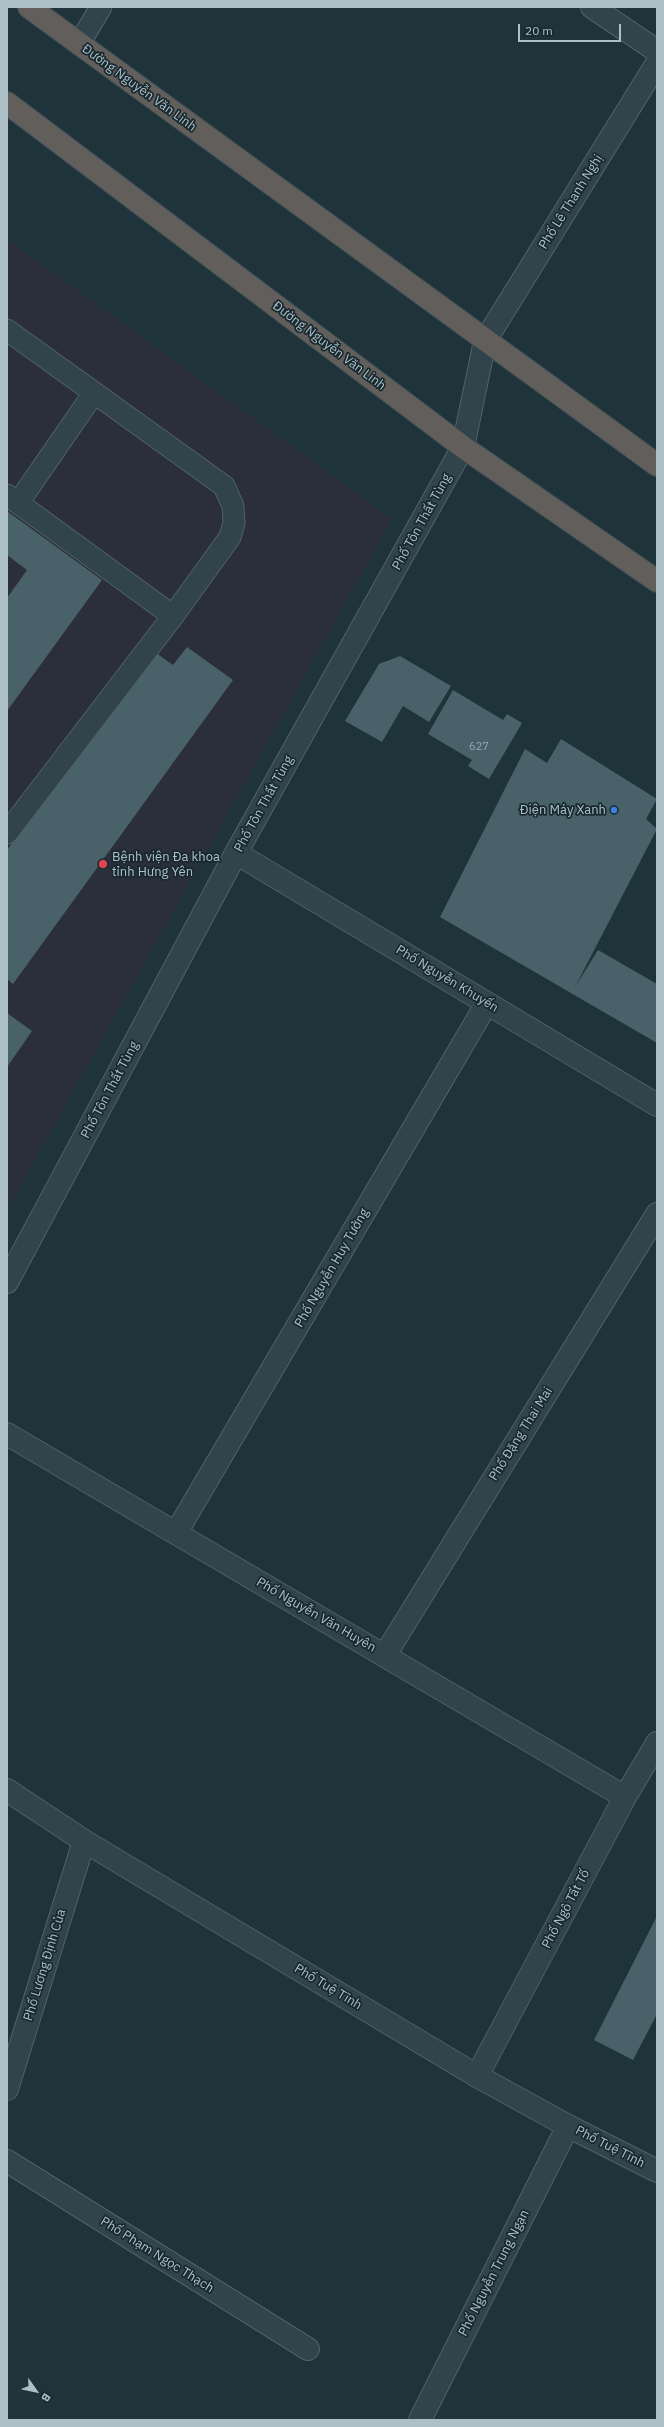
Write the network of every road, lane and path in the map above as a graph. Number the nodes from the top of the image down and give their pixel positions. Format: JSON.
{"nodes":[{"id":1,"x":29,"y":7,"type":"edge"},
{"id":2,"x":101,"y":7,"type":"edge"},
{"id":3,"x":592,"y":7,"type":"edge"},
{"id":4,"x":79,"y":44,"type":"junction"},
{"id":5,"x":657,"y":51,"type":"edge"},
{"id":6,"x":657,"y":63,"type":"edge"},
{"id":7,"x":7,"y":103,"type":"edge"},
{"id":8,"x":7,"y":330,"type":"edge"},
{"id":9,"x":485,"y":341,"type":"junction"},
{"id":10,"x":94,"y":393,"type":"junction"},
{"id":11,"x":463,"y":447,"type":"junction"},
{"id":12,"x":657,"y":465,"type":"edge"},
{"id":13,"x":13,"y":499,"type":"edge"},
{"id":14,"x":657,"y":581,"type":"edge"},
{"id":15,"x":173,"y":616,"type":"junction"},
{"id":16,"x":7,"y":833,"type":"edge"},
{"id":17,"x":236,"y":853,"type":"junction"},
{"id":18,"x":487,"y":1003,"type":"junction"},
{"id":19,"x":657,"y":1105,"type":"edge"},
{"id":20,"x":657,"y":1214,"type":"edge"},
{"id":21,"x":7,"y":1282,"type":"edge"},
{"id":22,"x":7,"y":1434,"type":"edge"},
{"id":23,"x":176,"y":1533,"type":"junction"},
{"id":24,"x":384,"y":1655,"type":"junction"},
{"id":25,"x":657,"y":1743,"type":"edge"},
{"id":26,"x":7,"y":1790,"type":"edge"},
{"id":27,"x":625,"y":1797,"type":"junction"},
{"id":28,"x":84,"y":1841,"type":"junction"},
{"id":29,"x":477,"y":2076,"type":"junction"},
{"id":30,"x":7,"y":2089,"type":"edge"},
{"id":31,"x":568,"y":2126,"type":"junction"},
{"id":32,"x":7,"y":2161,"type":"edge"},
{"id":33,"x":657,"y":2171,"type":"edge"},
{"id":34,"x":308,"y":2349,"type":"dead end"},
{"id":35,"x":420,"y":2420,"type":"edge"}],
"edges":[{"from":1,"to":4,"type":"highway","name":"Đường Nguyễn Văn Linh"},
{"from":2,"to":4,"type":"lane"},
{"from":3,"to":5,"type":"street"},
{"from":4,"to":9,"type":"highway","name":"Đường Nguyễn Văn Linh"},
{"from":6,"to":9,"type":"street","name":"Phố Lê Thanh Nghị"},
{"from":7,"to":11,"type":"highway","name":"Đường Nguyễn Văn Linh"},
{"from":8,"to":10,"type":"lane"},
{"from":9,"to":11,"type":"street","name":"Phố Tôn Thất Tùng"},
{"from":9,"to":12,"type":"highway","name":"Đường Nguyễn Văn Linh"},
{"from":10,"to":13,"type":"lane"},
{"from":10,"to":15,"type":"lane"},
{"from":11,"to":14,"type":"highway","name":"Đường Nguyễn Văn Linh"},
{"from":11,"to":17,"type":"street","name":"Phố Tôn Thất Tùng"},
{"from":13,"to":15,"type":"lane"},
{"from":15,"to":16,"type":"lane"},
{"from":17,"to":18,"type":"street","name":"Phố Nguyễn Khuyến"},
{"from":17,"to":21,"type":"street","name":"Phố Tôn Thất Tùng"},
{"from":18,"to":19,"type":"street","name":"Phố Nguyễn Khuyến"},
{"from":18,"to":23,"type":"street","name":"Phố Nguyễn Huy Tưởng"},
{"from":20,"to":24,"type":"street","name":"Phố Đặng Thai Mai"},
{"from":22,"to":23,"type":"street","name":"Phố Nguyễn Văn Huyên"},
{"from":23,"to":24,"type":"street","name":"Phố Nguyễn Văn Huyên"},
{"from":24,"to":27,"type":"street","name":"Phố Nguyễn Văn Huyên"},
{"from":25,"to":27,"type":"street","name":"Phố Ngô Tất Tố"},
{"from":26,"to":28,"type":"street","name":"Phố Tuệ Tĩnh"},
{"from":27,"to":29,"type":"street","name":"Phố Ngô Tất Tố"},
{"from":28,"to":29,"type":"street","name":"Phố Tuệ Tĩnh"},
{"from":28,"to":30,"type":"street","name":"Phố Lương Định Của"},
{"from":29,"to":31,"type":"street","name":"Phố Tuệ Tĩnh"},
{"from":31,"to":33,"type":"street","name":"Phố Tuệ Tĩnh"},
{"from":31,"to":35,"type":"street","name":"Phố Nguyễn Trung Ngạn"},
{"from":32,"to":34,"type":"street","name":"Phố Phạm Ngọc Thạch"}]}
